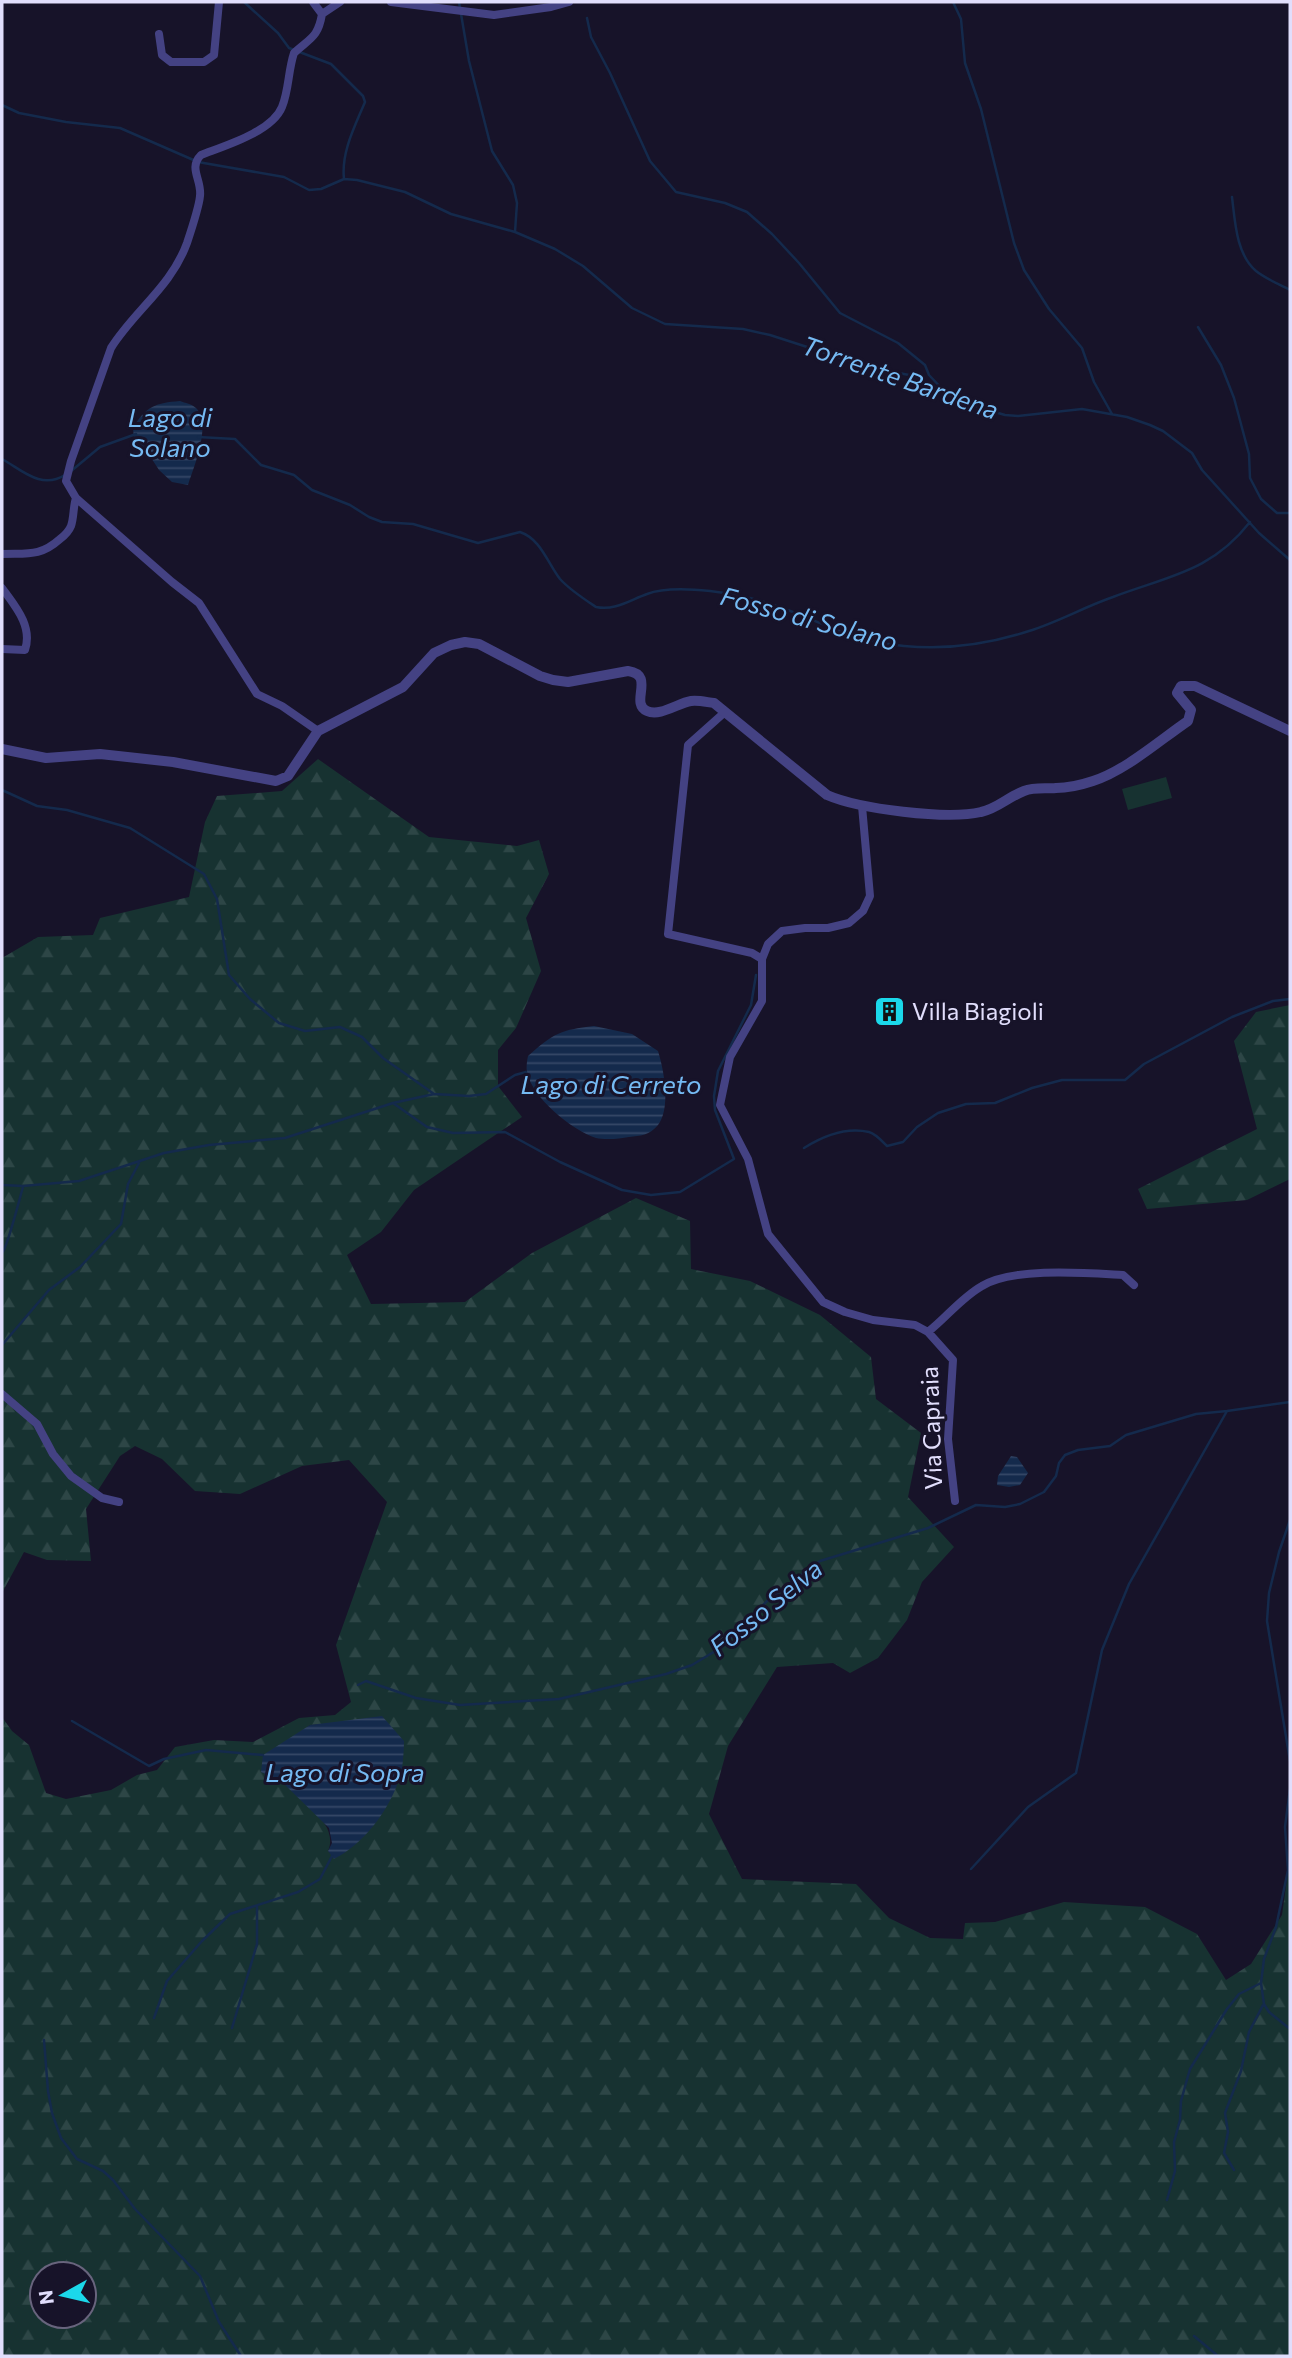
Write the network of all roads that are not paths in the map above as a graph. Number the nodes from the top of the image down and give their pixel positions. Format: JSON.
{"nodes":[{"id":1,"x":219,"y":2,"type":"edge"},
{"id":2,"x":313,"y":2,"type":"edge"},
{"id":3,"x":340,"y":2,"type":"edge"},
{"id":4,"x":391,"y":2,"type":"edge"},
{"id":5,"x":569,"y":2,"type":"edge"},
{"id":6,"x":322,"y":14,"type":"junction"},
{"id":7,"x":159,"y":34,"type":"dead end"},
{"id":8,"x":76,"y":498,"type":"junction"},
{"id":9,"x":2,"y":554,"type":"edge"},
{"id":10,"x":2,"y":588,"type":"edge"},
{"id":11,"x":2,"y":649,"type":"edge"},
{"id":12,"x":724,"y":712,"type":"junction"},
{"id":13,"x":318,"y":731,"type":"junction"},
{"id":14,"x":1290,"y":731,"type":"edge"},
{"id":15,"x":2,"y":749,"type":"edge"},
{"id":16,"x":862,"y":806,"type":"junction"},
{"id":17,"x":762,"y":959,"type":"junction"},
{"id":18,"x":1134,"y":1285,"type":"dead end"},
{"id":19,"x":928,"y":1332,"type":"junction"},
{"id":20,"x":2,"y":1394,"type":"edge"},
{"id":21,"x":119,"y":1502,"type":"dead end"},
{"id":22,"x":955,"y":1502,"type":"dead end"}],
"edges":[{"from":1,"to":7,"type":"street"},
{"from":2,"to":6,"type":"street"},
{"from":3,"to":6,"type":"street"},
{"from":4,"to":5,"type":"street"},
{"from":6,"to":8,"type":"street"},
{"from":8,"to":9,"type":"street"},
{"from":8,"to":13,"type":"street"},
{"from":10,"to":11,"type":"street"},
{"from":12,"to":13,"type":"street"},
{"from":12,"to":16,"type":"street"},
{"from":12,"to":17,"type":"street"},
{"from":13,"to":15,"type":"street"},
{"from":14,"to":16,"type":"street"},
{"from":16,"to":17,"type":"street"},
{"from":17,"to":19,"type":"street","name":"Via Capraia"},
{"from":18,"to":19,"type":"street"},
{"from":19,"to":22,"type":"street","name":"Via Capraia"},
{"from":20,"to":21,"type":"street"}]}
